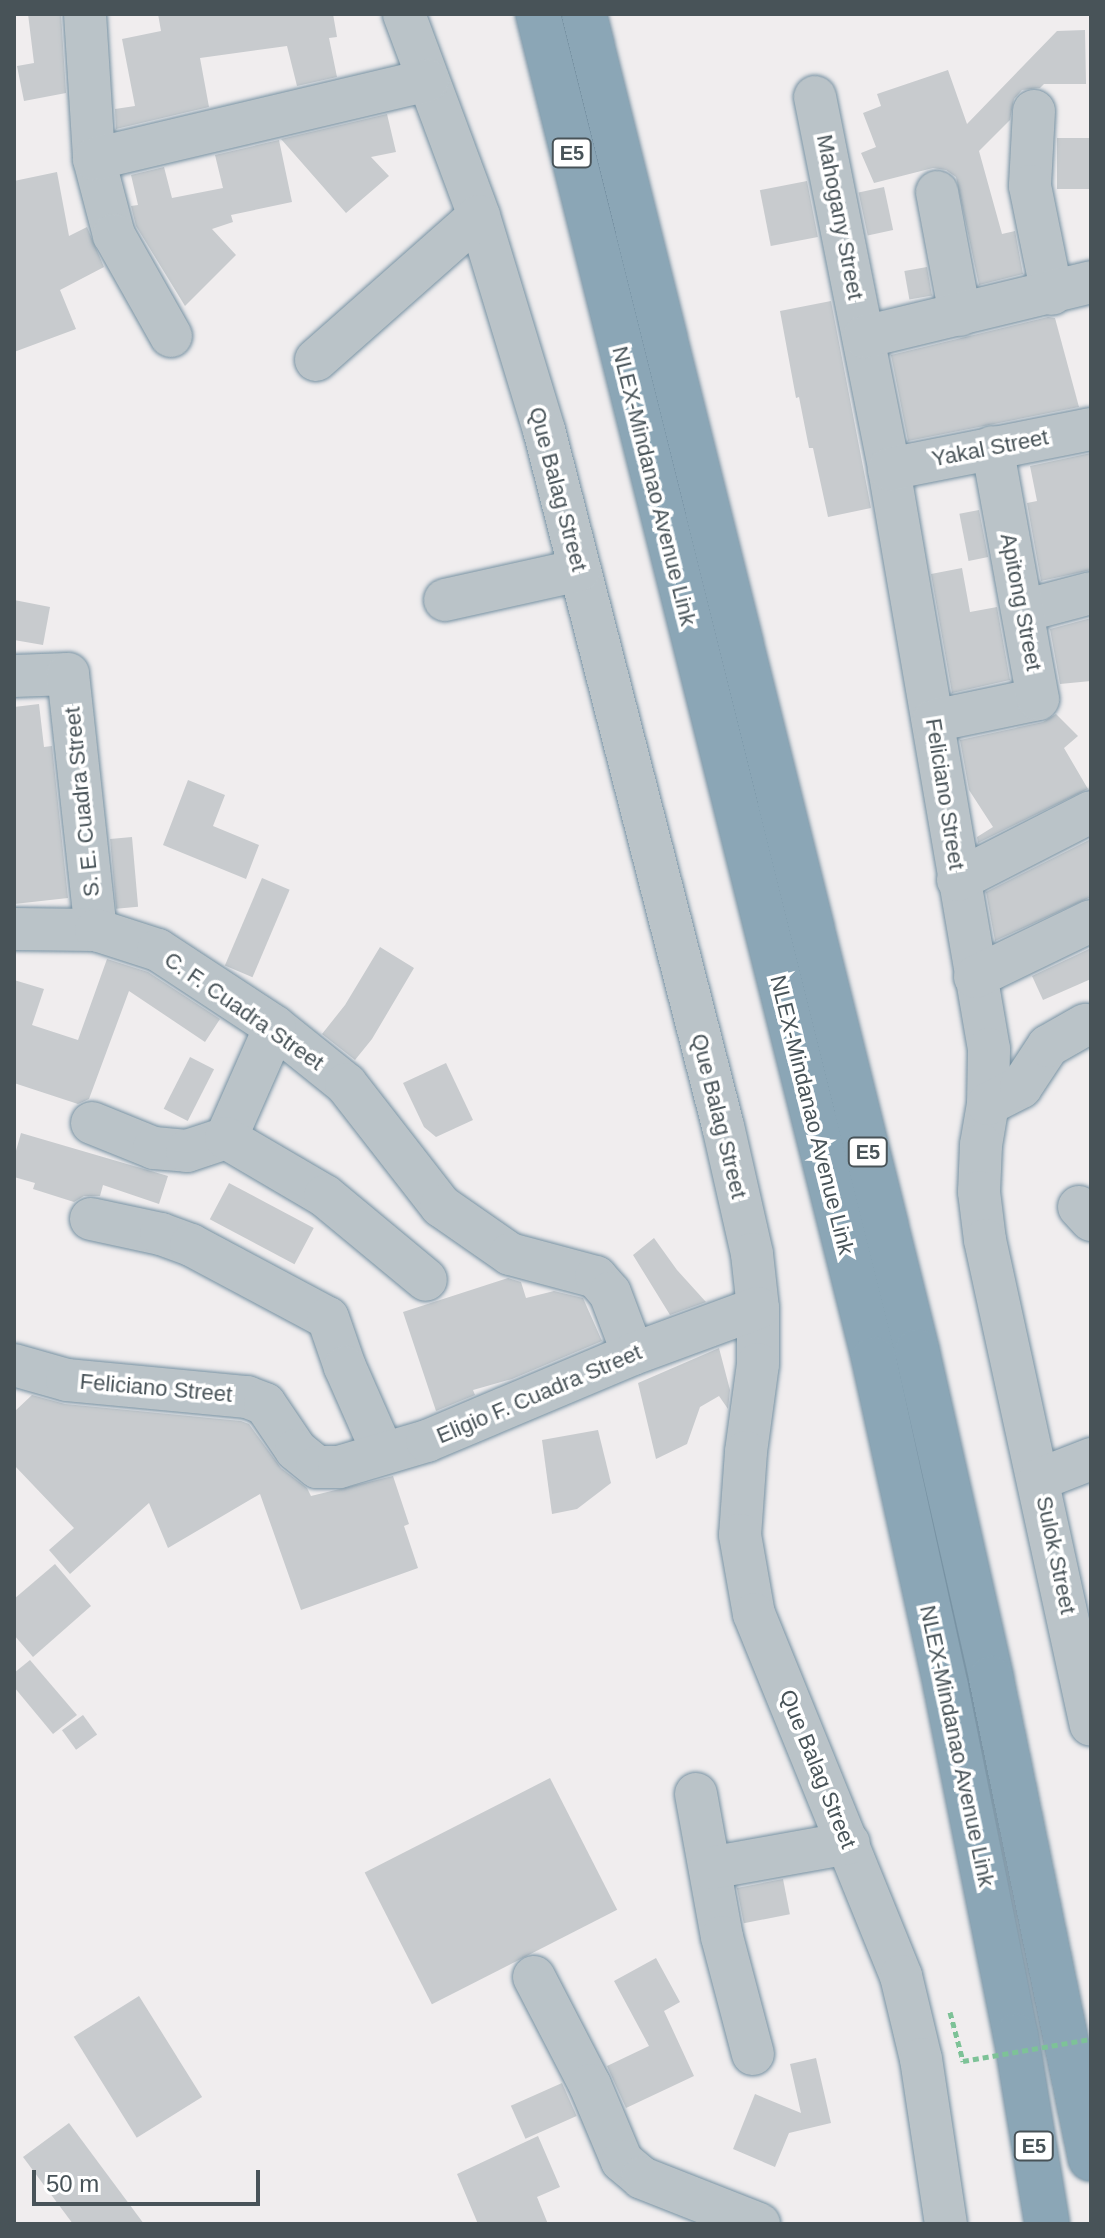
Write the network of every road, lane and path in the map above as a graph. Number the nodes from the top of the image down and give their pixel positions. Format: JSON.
{"nodes":[{"id":1,"x":85,"y":14,"type":"edge"},
{"id":2,"x":404,"y":14,"type":"edge"},
{"id":3,"x":538,"y":14,"type":"edge"},
{"id":4,"x":584,"y":14,"type":"edge"},
{"id":5,"x":428,"y":80,"type":"junction"},
{"id":6,"x":815,"y":97,"type":"dead end"},
{"id":7,"x":1034,"y":111,"type":"dead end"},
{"id":8,"x":94,"y":159,"type":"junction"},
{"id":9,"x":937,"y":192,"type":"dead end"},
{"id":10,"x":479,"y":216,"type":"junction"},
{"id":11,"x":1080,"y":289,"type":"edge"},
{"id":12,"x":960,"y":315,"type":"junction"},
{"id":13,"x":171,"y":336,"type":"dead end"},
{"id":14,"x":864,"y":337,"type":"junction"},
{"id":15,"x":316,"y":360,"type":"dead end"},
{"id":16,"x":1091,"y":429,"type":"edge"},
{"id":17,"x":992,"y":447,"type":"junction"},
{"id":18,"x":889,"y":469,"type":"junction"},
{"id":19,"x":580,"y":570,"type":"junction"},
{"id":20,"x":1091,"y":593,"type":"edge"},
{"id":21,"x":445,"y":600,"type":"dead end"},
{"id":22,"x":1023,"y":611,"type":"junction"},
{"id":23,"x":14,"y":676,"type":"edge"},
{"id":24,"x":933,"y":721,"type":"junction"},
{"id":25,"x":1091,"y":812,"type":"edge"},
{"id":26,"x":958,"y":880,"type":"junction"},
{"id":27,"x":1091,"y":921,"type":"edge"},
{"id":28,"x":14,"y":929,"type":"edge"},
{"id":29,"x":96,"y":930,"type":"junction"},
{"id":30,"x":975,"y":977,"type":"junction"},
{"id":31,"x":1085,"y":1025,"type":"dead end"},
{"id":32,"x":275,"y":1027,"type":"junction"},
{"id":33,"x":988,"y":1104,"type":"junction"},
{"id":34,"x":92,"y":1123,"type":"dead end"},
{"id":35,"x":226,"y":1138,"type":"junction"},
{"id":36,"x":91,"y":1219,"type":"dead end"},
{"id":37,"x":426,"y":1280,"type":"dead end"},
{"id":38,"x":758,"y":1308,"type":"junction"},
{"id":39,"x":633,"y":1354,"type":"junction"},
{"id":40,"x":14,"y":1365,"type":"edge"},
{"id":41,"x":383,"y":1453,"type":"junction"},
{"id":42,"x":1091,"y":1459,"type":"edge"},
{"id":43,"x":317,"y":1467,"type":"joint"},
{"id":44,"x":1040,"y":1479,"type":"junction"},
{"id":45,"x":1091,"y":1725,"type":"edge"},
{"id":46,"x":696,"y":1794,"type":"dead end"},
{"id":47,"x":849,"y":1843,"type":"junction"},
{"id":48,"x":710,"y":1868,"type":"junction"},
{"id":49,"x":534,"y":1977,"type":"dead end"},
{"id":50,"x":947,"y":2000,"type":"dead end"},
{"id":51,"x":1091,"y":2039,"type":"edge"},
{"id":52,"x":753,"y":2054,"type":"dead end"},
{"id":53,"x":1091,"y":2159,"type":"edge"},
{"id":54,"x":759,"y":2224,"type":"edge"},
{"id":55,"x":946,"y":2224,"type":"edge"},
{"id":56,"x":1047,"y":2224,"type":"edge"}],
"edges":[{"from":1,"to":8,"type":"street"},
{"from":2,"to":5,"type":"street","name":"Que Balag Street"},
{"from":3,"to":56,"type":"highway","name":"NLEX-Mindanao Avenue Link","number":"E5"},
{"from":4,"to":53,"type":"highway","name":"NLEX-Mindanao Avenue Link","number":"E5"},
{"from":5,"to":8,"type":"street"},
{"from":5,"to":10,"type":"street","name":"Que Balag Street"},
{"from":6,"to":14,"type":"street","name":"Mahogany Street"},
{"from":7,"to":11,"type":"street"},
{"from":8,"to":13,"type":"street"},
{"from":9,"to":12,"type":"street"},
{"from":10,"to":15,"type":"street"},
{"from":10,"to":19,"type":"street","name":"Que Balag Street"},
{"from":11,"to":12,"type":"street"},
{"from":12,"to":14,"type":"street"},
{"from":14,"to":18,"type":"street","name":"Feliciano Street"},
{"from":16,"to":17,"type":"street","name":"Yakal Street"},
{"from":17,"to":18,"type":"street","name":"Yakal Street"},
{"from":17,"to":22,"type":"street","name":"Apitong Street"},
{"from":18,"to":24,"type":"street","name":"Feliciano Street"},
{"from":19,"to":21,"type":"street"},
{"from":19,"to":38,"type":"street","name":"Que Balag Street"},
{"from":20,"to":22,"type":"street"},
{"from":22,"to":24,"type":"street","name":"Apitong Street"},
{"from":23,"to":29,"type":"street","name":"S. E. Cuadra Street"},
{"from":24,"to":26,"type":"street","name":"Feliciano Street"},
{"from":25,"to":26,"type":"street"},
{"from":26,"to":30,"type":"street","name":"Feliciano Street"},
{"from":27,"to":30,"type":"street"},
{"from":28,"to":29,"type":"street","name":"C. F. Cuadra Street"},
{"from":29,"to":32,"type":"street","name":"C. F. Cuadra Street"},
{"from":30,"to":33,"type":"street","name":"Feliciano Street"},
{"from":31,"to":33,"type":"street"},
{"from":32,"to":35,"type":"street"},
{"from":32,"to":39,"type":"street","name":"C. F. Cuadra Street"},
{"from":33,"to":44,"type":"street","name":"Feliciano Street"},
{"from":34,"to":35,"type":"street"},
{"from":35,"to":37,"type":"street"},
{"from":36,"to":41,"type":"street"},
{"from":38,"to":39,"type":"street","name":"Eligio F. Cuadra Street"},
{"from":38,"to":47,"type":"street","name":"Que Balag Street"},
{"from":39,"to":41,"type":"street","name":"Eligio F. Cuadra Street"},
{"from":40,"to":43,"type":"street","name":"Feliciano Street"},
{"from":41,"to":43,"type":"street","name":"Eligio F. Cuadra Street"},
{"from":42,"to":44,"type":"street"},
{"from":44,"to":45,"type":"street","name":"Sulok Street"},
{"from":46,"to":48,"type":"street"},
{"from":47,"to":48,"type":"street"},
{"from":47,"to":55,"type":"street","name":"Que Balag Street"},
{"from":48,"to":52,"type":"street"},
{"from":49,"to":54,"type":"street"},
{"from":50,"to":51,"type":"path","bridge":true}]}
